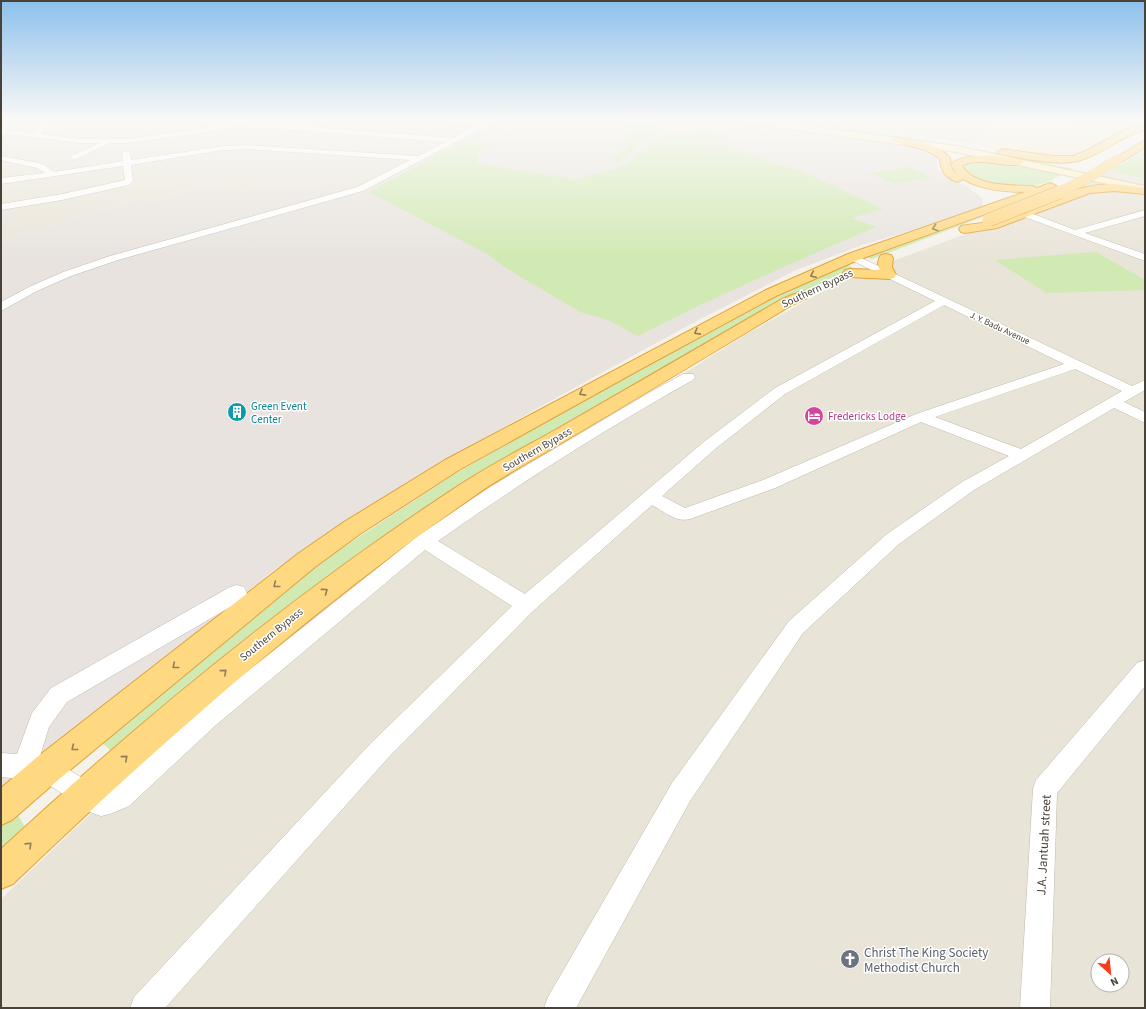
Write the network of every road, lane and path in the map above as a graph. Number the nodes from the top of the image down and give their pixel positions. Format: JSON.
{"nodes":[{"id":1,"x":40,"y":166,"type":"edge"},
{"id":2,"x":113,"y":166,"type":"edge"},
{"id":3,"x":127,"y":166,"type":"edge"},
{"id":4,"x":404,"y":166,"type":"edge"},
{"id":5,"x":944,"y":166,"type":"edge"},
{"id":6,"x":956,"y":166,"type":"edge"},
{"id":7,"x":1037,"y":166,"type":"edge"},
{"id":8,"x":1069,"y":166,"type":"edge"},
{"id":9,"x":1086,"y":166,"type":"edge"},
{"id":10,"x":1109,"y":166,"type":"edge"},
{"id":11,"x":52,"y":175,"type":"junction"},
{"id":12,"x":1,"y":181,"type":"edge"},
{"id":13,"x":1145,"y":182,"type":"edge"},
{"id":14,"x":1047,"y":188,"type":"junction"},
{"id":15,"x":1145,"y":190,"type":"edge"},
{"id":16,"x":1,"y":207,"type":"edge"},
{"id":17,"x":1145,"y":213,"type":"edge"},
{"id":18,"x":989,"y":214,"type":"junction"},
{"id":19,"x":1025,"y":214,"type":"junction"},
{"id":20,"x":1123,"y":220,"type":"junction"},
{"id":21,"x":1138,"y":224,"type":"dead end"},
{"id":22,"x":965,"y":229,"type":"junction"},
{"id":23,"x":1074,"y":233,"type":"junction"},
{"id":24,"x":1145,"y":258,"type":"edge"},
{"id":25,"x":869,"y":266,"type":"junction"},
{"id":26,"x":943,"y":301,"type":"junction"},
{"id":27,"x":1,"y":308,"type":"edge"},
{"id":28,"x":1076,"y":364,"type":"junction"},
{"id":29,"x":688,"y":377,"type":"dead end"},
{"id":30,"x":1138,"y":387,"type":"edge"},
{"id":31,"x":1113,"y":402,"type":"junction"},
{"id":32,"x":920,"y":417,"type":"junction"},
{"id":33,"x":1145,"y":418,"type":"edge"},
{"id":34,"x":1022,"y":455,"type":"junction"},
{"id":35,"x":650,"y":497,"type":"junction"},
{"id":36,"x":424,"y":542,"type":"junction"},
{"id":37,"x":237,"y":593,"type":"dead end"},
{"id":38,"x":526,"y":605,"type":"junction"},
{"id":39,"x":1145,"y":670,"type":"edge"},
{"id":40,"x":1,"y":765,"type":"edge"},
{"id":41,"x":36,"y":768,"type":"junction"},
{"id":42,"x":85,"y":793,"type":"junction"},
{"id":43,"x":1,"y":809,"type":"edge"},
{"id":44,"x":1,"y":872,"type":"edge"},
{"id":45,"x":145,"y":1008,"type":"edge"},
{"id":46,"x":559,"y":1008,"type":"edge"},
{"id":47,"x":1035,"y":1008,"type":"edge"}],
"edges":[{"from":1,"to":11,"type":"street"},
{"from":2,"to":11,"type":"street"},
{"from":3,"to":16,"type":"street"},
{"from":4,"to":27,"type":"street"},
{"from":5,"to":18,"type":"highway"},
{"from":6,"to":14,"type":"highway"},
{"from":7,"to":15,"type":"main road"},
{"from":8,"to":13,"type":"main road"},
{"from":9,"to":14,"type":"highway","name":"Southern Bypass"},
{"from":10,"to":18,"type":"highway","name":"Southern Bypass","bridge":true},
{"from":11,"to":12,"type":"street"},
{"from":14,"to":18,"type":"highway","name":"Southern Bypass"},
{"from":15,"to":19,"type":"highway"},
{"from":17,"to":20,"type":"street"},
{"from":18,"to":22,"type":"highway","name":"Southern Bypass"},
{"from":18,"to":25,"type":"highway","name":"Southern Bypass","one_way":true},
{"from":19,"to":22,"type":"highway"},
{"from":19,"to":23,"type":"street"},
{"from":20,"to":21,"type":"street"},
{"from":20,"to":23,"type":"street"},
{"from":22,"to":25,"type":"highway","name":"Southern Bypass"},
{"from":23,"to":24,"type":"street"},
{"from":25,"to":26,"type":"street","name":"J. Y. Badu Avenue"},
{"from":25,"to":41,"type":"highway","name":"Southern Bypass","one_way":true},
{"from":42,"to":25,"type":"highway","name":"Southern Bypass","one_way":true},
{"from":26,"to":28,"type":"street","name":"J. Y. Badu Avenue"},
{"from":26,"to":35,"type":"street"},
{"from":28,"to":30,"type":"street","name":"J. Y. Badu Avenue"},
{"from":28,"to":32,"type":"street"},
{"from":29,"to":36,"type":"street"},
{"from":30,"to":31,"type":"street"},
{"from":31,"to":33,"type":"street"},
{"from":31,"to":34,"type":"street"},
{"from":32,"to":34,"type":"street"},
{"from":32,"to":35,"type":"street"},
{"from":34,"to":46,"type":"street"},
{"from":35,"to":38,"type":"street"},
{"from":36,"to":38,"type":"street"},
{"from":36,"to":42,"type":"street"},
{"from":37,"to":41,"type":"street"},
{"from":38,"to":45,"type":"street"},
{"from":39,"to":47,"type":"street","name":"J.A. Jantuah street"},
{"from":40,"to":41,"type":"street"},
{"from":41,"to":42,"type":"street"},
{"from":41,"to":43,"type":"highway","name":"Southern Bypass"},
{"from":44,"to":42,"type":"highway","name":"Southern Bypass","one_way":true}]}
